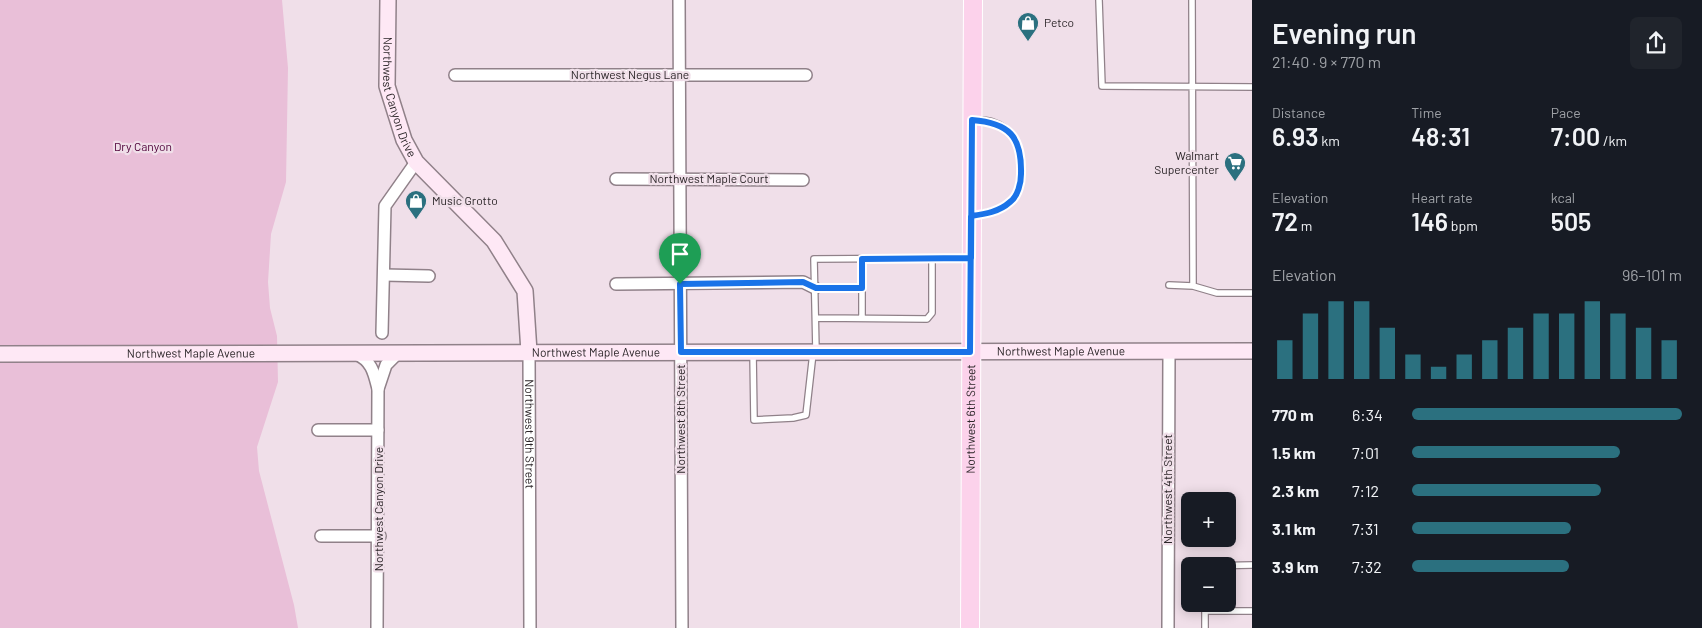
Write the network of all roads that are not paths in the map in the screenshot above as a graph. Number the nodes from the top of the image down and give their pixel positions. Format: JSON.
{"nodes":[{"id":1,"x":388,"y":0,"type":"edge"},
{"id":2,"x":679,"y":0,"type":"edge"},
{"id":3,"x":973,"y":0,"type":"edge"},
{"id":4,"x":1099,"y":0,"type":"edge"},
{"id":5,"x":1192,"y":0,"type":"edge"},
{"id":6,"x":455,"y":75,"type":"dead end"},
{"id":7,"x":679,"y":75,"type":"junction"},
{"id":8,"x":806,"y":75,"type":"dead end"},
{"id":9,"x":1192,"y":86,"type":"junction"},
{"id":10,"x":1252,"y":87,"type":"edge"},
{"id":11,"x":972,"y":120,"type":"junction"},
{"id":12,"x":416,"y":162,"type":"junction"},
{"id":13,"x":616,"y":179,"type":"dead end"},
{"id":14,"x":680,"y":179,"type":"junction"},
{"id":15,"x":803,"y":180,"type":"dead end"},
{"id":16,"x":971,"y":216,"type":"junction"},
{"id":17,"x":932,"y":258,"type":"junction"},
{"id":18,"x":971,"y":258,"type":"junction"},
{"id":19,"x":862,"y":259,"type":"junction"},
{"id":20,"x":384,"y":275,"type":"junction"},
{"id":21,"x":429,"y":276,"type":"dead end"},
{"id":22,"x":616,"y":284,"type":"dead end"},
{"id":23,"x":680,"y":284,"type":"junction"},
{"id":24,"x":1169,"y":285,"type":"dead end"},
{"id":25,"x":1193,"y":286,"type":"junction"},
{"id":26,"x":816,"y":288,"type":"junction"},
{"id":27,"x":862,"y":288,"type":"junction"},
{"id":28,"x":1252,"y":293,"type":"edge"},
{"id":29,"x":817,"y":318,"type":"junction"},
{"id":30,"x":862,"y":318,"type":"junction"},
{"id":31,"x":382,"y":333,"type":"dead end"},
{"id":32,"x":815,"y":351,"type":"junction"},
{"id":33,"x":1169,"y":351,"type":"junction"},
{"id":34,"x":1252,"y":351,"type":"edge"},
{"id":35,"x":529,"y":352,"type":"junction"},
{"id":36,"x":681,"y":352,"type":"junction"},
{"id":37,"x":753,"y":352,"type":"junction"},
{"id":38,"x":970,"y":352,"type":"junction"},
{"id":39,"x":0,"y":354,"type":"edge"},
{"id":40,"x":354,"y":354,"type":"junction"},
{"id":41,"x":397,"y":354,"type":"junction"},
{"id":42,"x":378,"y":389,"type":"junction"},
{"id":43,"x":318,"y":430,"type":"dead end"},
{"id":44,"x":378,"y":430,"type":"junction"},
{"id":45,"x":321,"y":536,"type":"dead end"},
{"id":46,"x":380,"y":536,"type":"junction"},
{"id":47,"x":1236,"y":565,"type":"edge"},
{"id":48,"x":1252,"y":565,"type":"edge"},
{"id":49,"x":1236,"y":611,"type":"edge"},
{"id":50,"x":1252,"y":611,"type":"edge"},
{"id":51,"x":1205,"y":612,"type":"edge"},
{"id":52,"x":377,"y":628,"type":"edge"},
{"id":53,"x":530,"y":628,"type":"edge"},
{"id":54,"x":682,"y":628,"type":"edge"},
{"id":55,"x":970,"y":628,"type":"edge"},
{"id":56,"x":1168,"y":628,"type":"edge"},
{"id":57,"x":1205,"y":628,"type":"edge"}],
"edges":[{"from":1,"to":12,"type":"main road","name":"Northwest Canyon Drive"},
{"from":2,"to":7,"type":"street","name":"Northwest 8th Street"},
{"from":3,"to":11,"type":"main road","name":"Northwest 6th Street"},
{"from":4,"to":9,"type":"lane"},
{"from":5,"to":9,"type":"lane"},
{"from":6,"to":7,"type":"street","name":"Northwest Negus Lane"},
{"from":7,"to":8,"type":"street","name":"Northwest Negus Lane"},
{"from":7,"to":14,"type":"street","name":"Northwest 8th Street"},
{"from":9,"to":10,"type":"lane"},
{"from":9,"to":25,"type":"lane"},
{"from":11,"to":16,"type":"main road","name":"Northwest 6th Street"},
{"from":11,"to":16,"type":"lane"},
{"from":12,"to":20,"type":"street","name":"Northwest Canyon Drive"},
{"from":12,"to":35,"type":"main road","name":"Northwest 9th Street"},
{"from":13,"to":14,"type":"street","name":"Northwest Maple Court"},
{"from":14,"to":15,"type":"street","name":"Northwest Maple Court"},
{"from":14,"to":23,"type":"street","name":"Northwest 8th Street"},
{"from":16,"to":18,"type":"main road","name":"Northwest 6th Street"},
{"from":17,"to":18,"type":"lane"},
{"from":17,"to":19,"type":"lane"},
{"from":17,"to":30,"type":"lane"},
{"from":18,"to":38,"type":"main road","name":"Northwest 6th Street"},
{"from":19,"to":26,"type":"lane"},
{"from":19,"to":27,"type":"lane"},
{"from":20,"to":21,"type":"street"},
{"from":20,"to":31,"type":"street","name":"Northwest Canyon Drive"},
{"from":22,"to":23,"type":"street"},
{"from":23,"to":26,"type":"street"},
{"from":23,"to":36,"type":"street","name":"Northwest 8th Street"},
{"from":24,"to":25,"type":"lane"},
{"from":25,"to":28,"type":"lane"},
{"from":26,"to":27,"type":"lane"},
{"from":26,"to":29,"type":"lane"},
{"from":27,"to":30,"type":"lane"},
{"from":29,"to":30,"type":"lane"},
{"from":29,"to":32,"type":"lane"},
{"from":32,"to":37,"type":"main road","name":"Northwest Maple Avenue"},
{"from":32,"to":37,"type":"lane"},
{"from":32,"to":38,"type":"main road","name":"Northwest Maple Avenue"},
{"from":33,"to":34,"type":"main road","name":"Northwest Maple Avenue"},
{"from":33,"to":38,"type":"main road","name":"Northwest Maple Avenue"},
{"from":33,"to":56,"type":"street","name":"Northwest 4th Street"},
{"from":35,"to":36,"type":"main road","name":"Northwest Maple Avenue"},
{"from":35,"to":41,"type":"main road","name":"Northwest Maple Avenue"},
{"from":35,"to":53,"type":"street","name":"Northwest 9th Street"},
{"from":36,"to":37,"type":"main road","name":"Northwest Maple Avenue"},
{"from":36,"to":54,"type":"street","name":"Northwest 8th Street"},
{"from":38,"to":55,"type":"main road","name":"Northwest 6th Street"},
{"from":39,"to":40,"type":"main road","name":"Northwest Maple Avenue"},
{"from":40,"to":41,"type":"main road","name":"Northwest Maple Avenue"},
{"from":40,"to":42,"type":"street","name":"Northwest Canyon Drive"},
{"from":41,"to":42,"type":"street","name":"Northwest Canyon Drive"},
{"from":42,"to":44,"type":"street","name":"Northwest Canyon Drive"},
{"from":43,"to":44,"type":"street"},
{"from":44,"to":46,"type":"street","name":"Northwest Canyon Drive"},
{"from":45,"to":46,"type":"street"},
{"from":46,"to":52,"type":"street","name":"Northwest Canyon Drive"},
{"from":47,"to":48,"type":"lane"},
{"from":49,"to":50,"type":"lane"},
{"from":51,"to":57,"type":"lane"}]}
